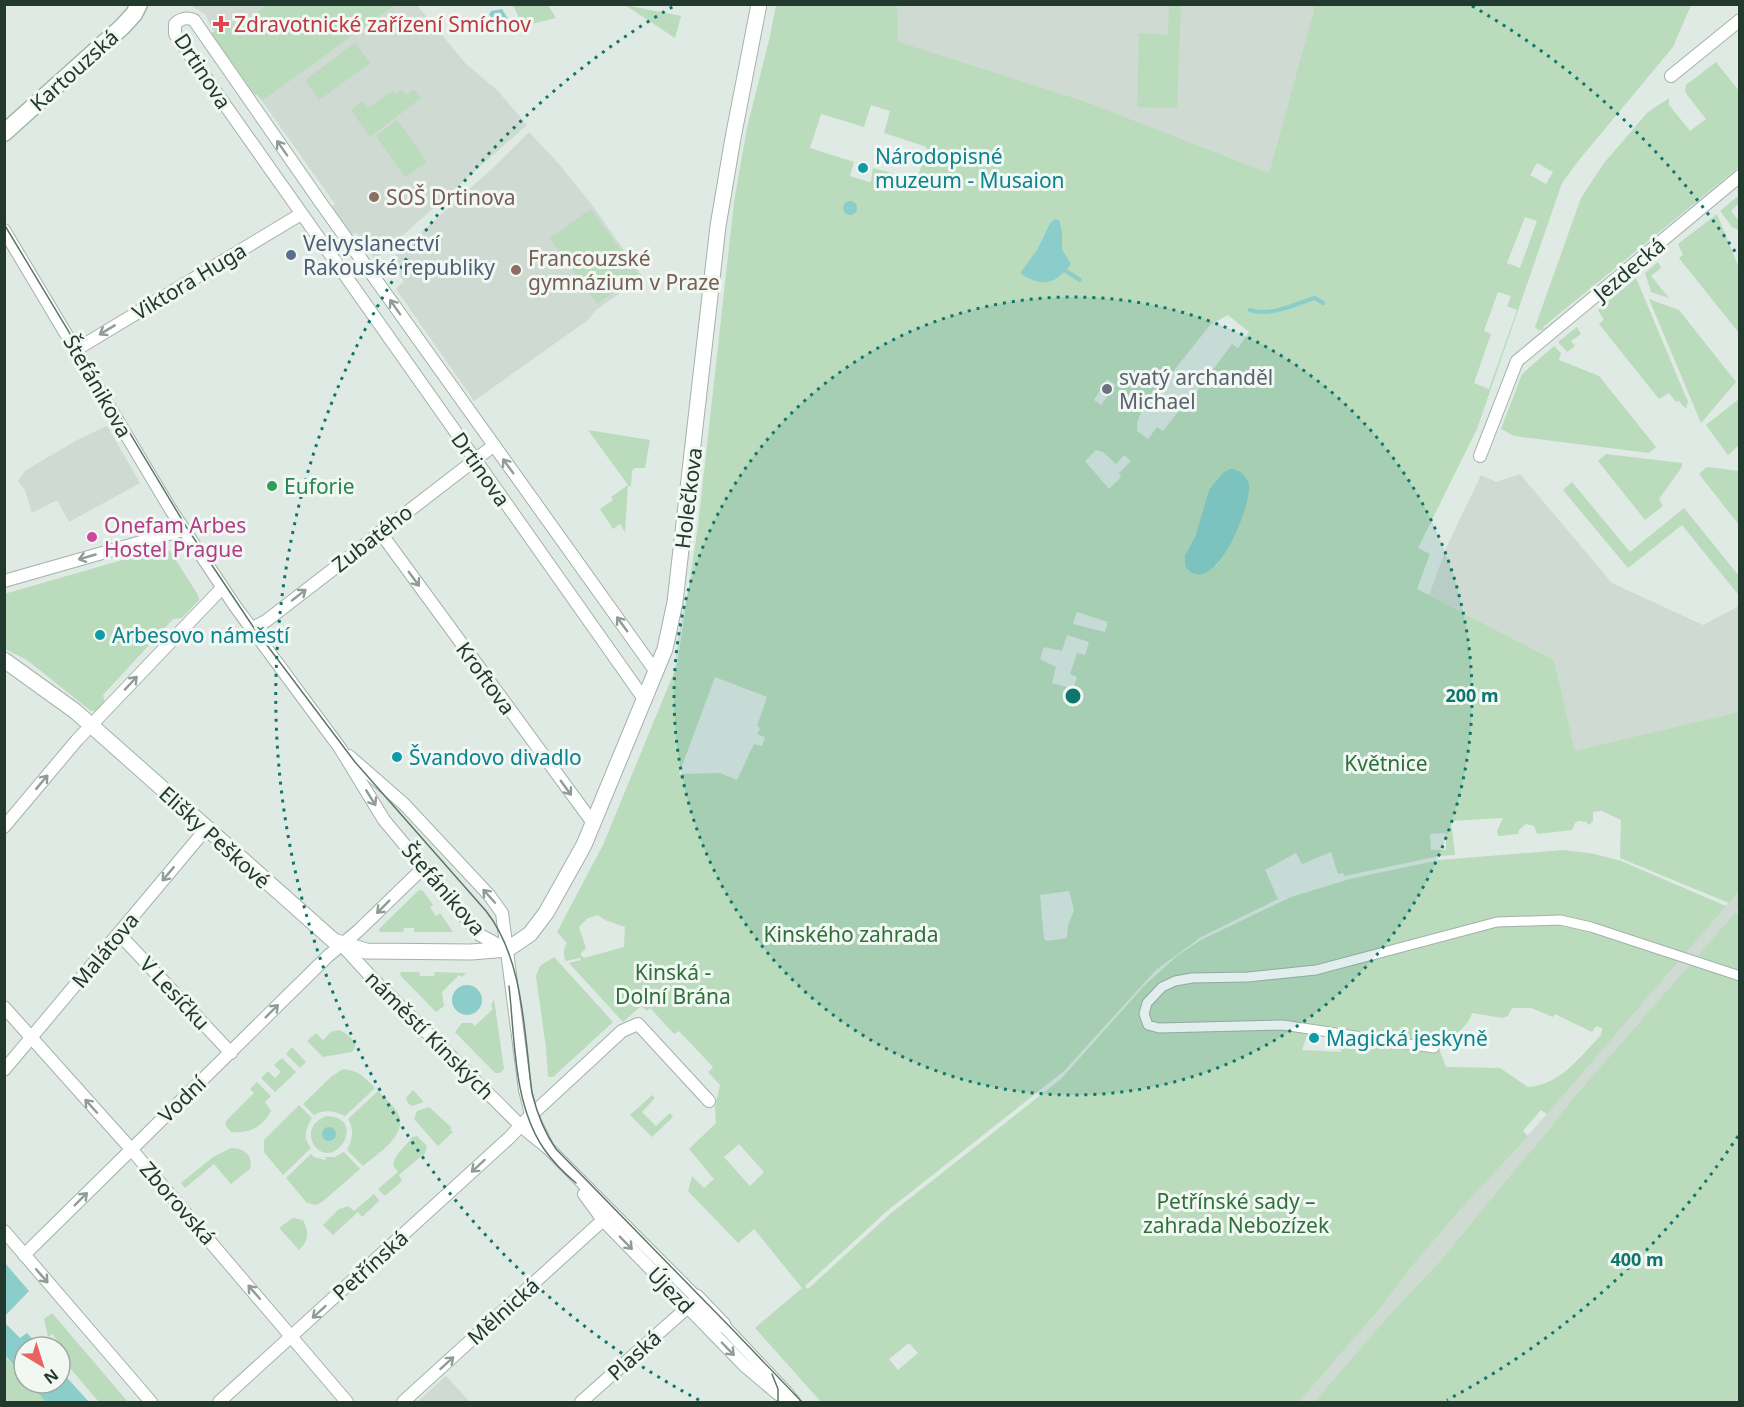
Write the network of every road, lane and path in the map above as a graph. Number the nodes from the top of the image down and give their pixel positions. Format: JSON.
{"nodes":[{"id":1,"x":139,"y":4,"type":"edge"},
{"id":2,"x":759,"y":4,"type":"edge"},
{"id":3,"x":1740,"y":20,"type":"edge"},
{"id":4,"x":1671,"y":76,"type":"dead end"},
{"id":5,"x":4,"y":133,"type":"edge"},
{"id":6,"x":1740,"y":176,"type":"edge"},
{"id":7,"x":301,"y":214,"type":"junction"},
{"id":8,"x":4,"y":230,"type":"edge"},
{"id":9,"x":8,"y":239,"type":"edge"},
{"id":10,"x":77,"y":349,"type":"junction"},
{"id":11,"x":493,"y":446,"type":"junction"},
{"id":12,"x":1480,"y":456,"type":"dead end"},
{"id":13,"x":474,"y":460,"type":"junction"},
{"id":14,"x":183,"y":530,"type":"junction"},
{"id":15,"x":380,"y":532,"type":"junction"},
{"id":16,"x":4,"y":580,"type":"edge"},
{"id":17,"x":222,"y":588,"type":"junction"},
{"id":18,"x":251,"y":629,"type":"junction"},
{"id":19,"x":4,"y":660,"type":"edge"},
{"id":20,"x":656,"y":672,"type":"junction"},
{"id":21,"x":644,"y":699,"type":"junction"},
{"id":22,"x":92,"y":726,"type":"junction"},
{"id":23,"x":340,"y":748,"type":"junction"},
{"id":24,"x":593,"y":824,"type":"junction"},
{"id":25,"x":4,"y":827,"type":"edge"},
{"id":26,"x":206,"y":829,"type":"junction"},
{"id":27,"x":423,"y":867,"type":"junction"},
{"id":28,"x":119,"y":934,"type":"junction"},
{"id":29,"x":341,"y":944,"type":"junction"},
{"id":30,"x":506,"y":949,"type":"junction"},
{"id":31,"x":1740,"y":976,"type":"edge"},
{"id":32,"x":4,"y":1007,"type":"edge"},
{"id":33,"x":30,"y":1037,"type":"junction"},
{"id":34,"x":1434,"y":1048,"type":"dead end"},
{"id":35,"x":231,"y":1053,"type":"junction"},
{"id":36,"x":4,"y":1070,"type":"edge"},
{"id":37,"x":709,"y":1101,"type":"dead end"},
{"id":38,"x":531,"y":1114,"type":"junction"},
{"id":39,"x":521,"y":1126,"type":"junction"},
{"id":40,"x":548,"y":1148,"type":"junction"},
{"id":41,"x":130,"y":1149,"type":"junction"},
{"id":42,"x":563,"y":1164,"type":"junction"},
{"id":43,"x":603,"y":1220,"type":"junction"},
{"id":44,"x":4,"y":1231,"type":"edge"},
{"id":45,"x":24,"y":1255,"type":"junction"},
{"id":46,"x":692,"y":1302,"type":"junction"},
{"id":47,"x":723,"y":1325,"type":"joint"},
{"id":48,"x":292,"y":1336,"type":"junction"},
{"id":49,"x":151,"y":1402,"type":"edge"},
{"id":50,"x":219,"y":1402,"type":"edge"},
{"id":51,"x":347,"y":1402,"type":"edge"},
{"id":52,"x":403,"y":1402,"type":"edge"},
{"id":53,"x":581,"y":1402,"type":"edge"},
{"id":54,"x":793,"y":1402,"type":"edge"}],
"edges":[{"from":1,"to":5,"type":"main road","name":"Kartouzská"},
{"from":2,"to":20,"type":"street","name":"Holečkova"},
{"from":3,"to":4,"type":"street"},
{"from":6,"to":12,"type":"street","name":"Jezdecká"},
{"from":7,"to":10,"type":"street","name":"Viktora Huga","one_way":true},
{"from":11,"to":7,"type":"street","name":"Drtinova","one_way":true},
{"from":7,"to":13,"type":"street","name":"Drtinova"},
{"from":8,"to":9,"type":"street","name":"Štefánikova"},
{"from":9,"to":10,"type":"street","name":"Štefánikova"},
{"from":10,"to":14,"type":"street","name":"Štefánikova"},
{"from":11,"to":13,"type":"street","name":"Zubatého"},
{"from":20,"to":11,"type":"street","name":"Drtinova","one_way":true},
{"from":13,"to":15,"type":"street","name":"Zubatého"},
{"from":13,"to":21,"type":"street","name":"Drtinova"},
{"from":14,"to":16,"type":"street","one_way":true},
{"from":14,"to":17,"type":"street"},
{"from":18,"to":15,"type":"street","name":"Zubatého","one_way":true},
{"from":15,"to":24,"type":"street","name":"Kroftova","one_way":true},
{"from":17,"to":18,"type":"street","name":"Štefánikova"},
{"from":22,"to":17,"type":"street","one_way":true},
{"from":18,"to":23,"type":"street","name":"Štefánikova"},
{"from":19,"to":22,"type":"street"},
{"from":20,"to":21,"type":"street","name":"Holečkova"},
{"from":21,"to":24,"type":"street","name":"Holečkova"},
{"from":25,"to":22,"type":"street","one_way":true},
{"from":22,"to":26,"type":"street","name":"Elišky Peškové"},
{"from":23,"to":27,"type":"street","name":"Štefánikova","one_way":true},
{"from":30,"to":23,"type":"street","name":"Štefánikova","one_way":true},
{"from":24,"to":30,"type":"street","name":"Holečkova"},
{"from":26,"to":28,"type":"street","name":"Malátova","one_way":true},
{"from":26,"to":29,"type":"street","name":"Elišky Peškové"},
{"from":27,"to":29,"type":"street","one_way":true},
{"from":27,"to":30,"type":"street","name":"Štefánikova"},
{"from":28,"to":33,"type":"street","name":"Malátova"},
{"from":28,"to":35,"type":"street","name":"V Lesíčku"},
{"from":29,"to":30,"type":"street","name":"náměstí Kinských"},
{"from":35,"to":29,"type":"street","name":"Vodní","one_way":true},
{"from":29,"to":39,"type":"street","name":"náměstí Kinských"},
{"from":30,"to":38,"type":"street","name":"náměstí Kinských"},
{"from":31,"to":34,"type":"street"},
{"from":32,"to":33,"type":"street","name":"Zborovská"},
{"from":33,"to":36,"type":"street","name":"Malátova"},
{"from":41,"to":33,"type":"street","name":"Zborovská","one_way":true},
{"from":35,"to":41,"type":"street","name":"Vodní"},
{"from":37,"to":38,"type":"street"},
{"from":38,"to":39,"type":"street","name":"Petřínská"},
{"from":38,"to":40,"type":"street","name":"Újezd"},
{"from":39,"to":40,"type":"street","name":"Újezd"},
{"from":39,"to":48,"type":"street","name":"Petřínská","one_way":true},
{"from":40,"to":42,"type":"street","name":"Újezd"},
{"from":45,"to":41,"type":"street","name":"Vodní","one_way":true},
{"from":48,"to":41,"type":"street","name":"Zborovská","one_way":true},
{"from":42,"to":43,"type":"street","name":"Újezd"},
{"from":42,"to":46,"type":"street","name":"Újezd"},
{"from":43,"to":46,"type":"street","name":"Újezd","one_way":true},
{"from":52,"to":43,"type":"street","name":"Mělnická","one_way":true},
{"from":44,"to":45,"type":"street"},
{"from":45,"to":49,"type":"street","one_way":true},
{"from":46,"to":47,"type":"street","name":"Újezd"},
{"from":46,"to":53,"type":"street","name":"Plaská"},
{"from":46,"to":54,"type":"street","name":"Újezd","one_way":true},
{"from":47,"to":54,"type":"street","name":"Újezd"},
{"from":48,"to":50,"type":"street","name":"Petřínská"},
{"from":48,"to":51,"type":"street","name":"Zborovská"}]}
